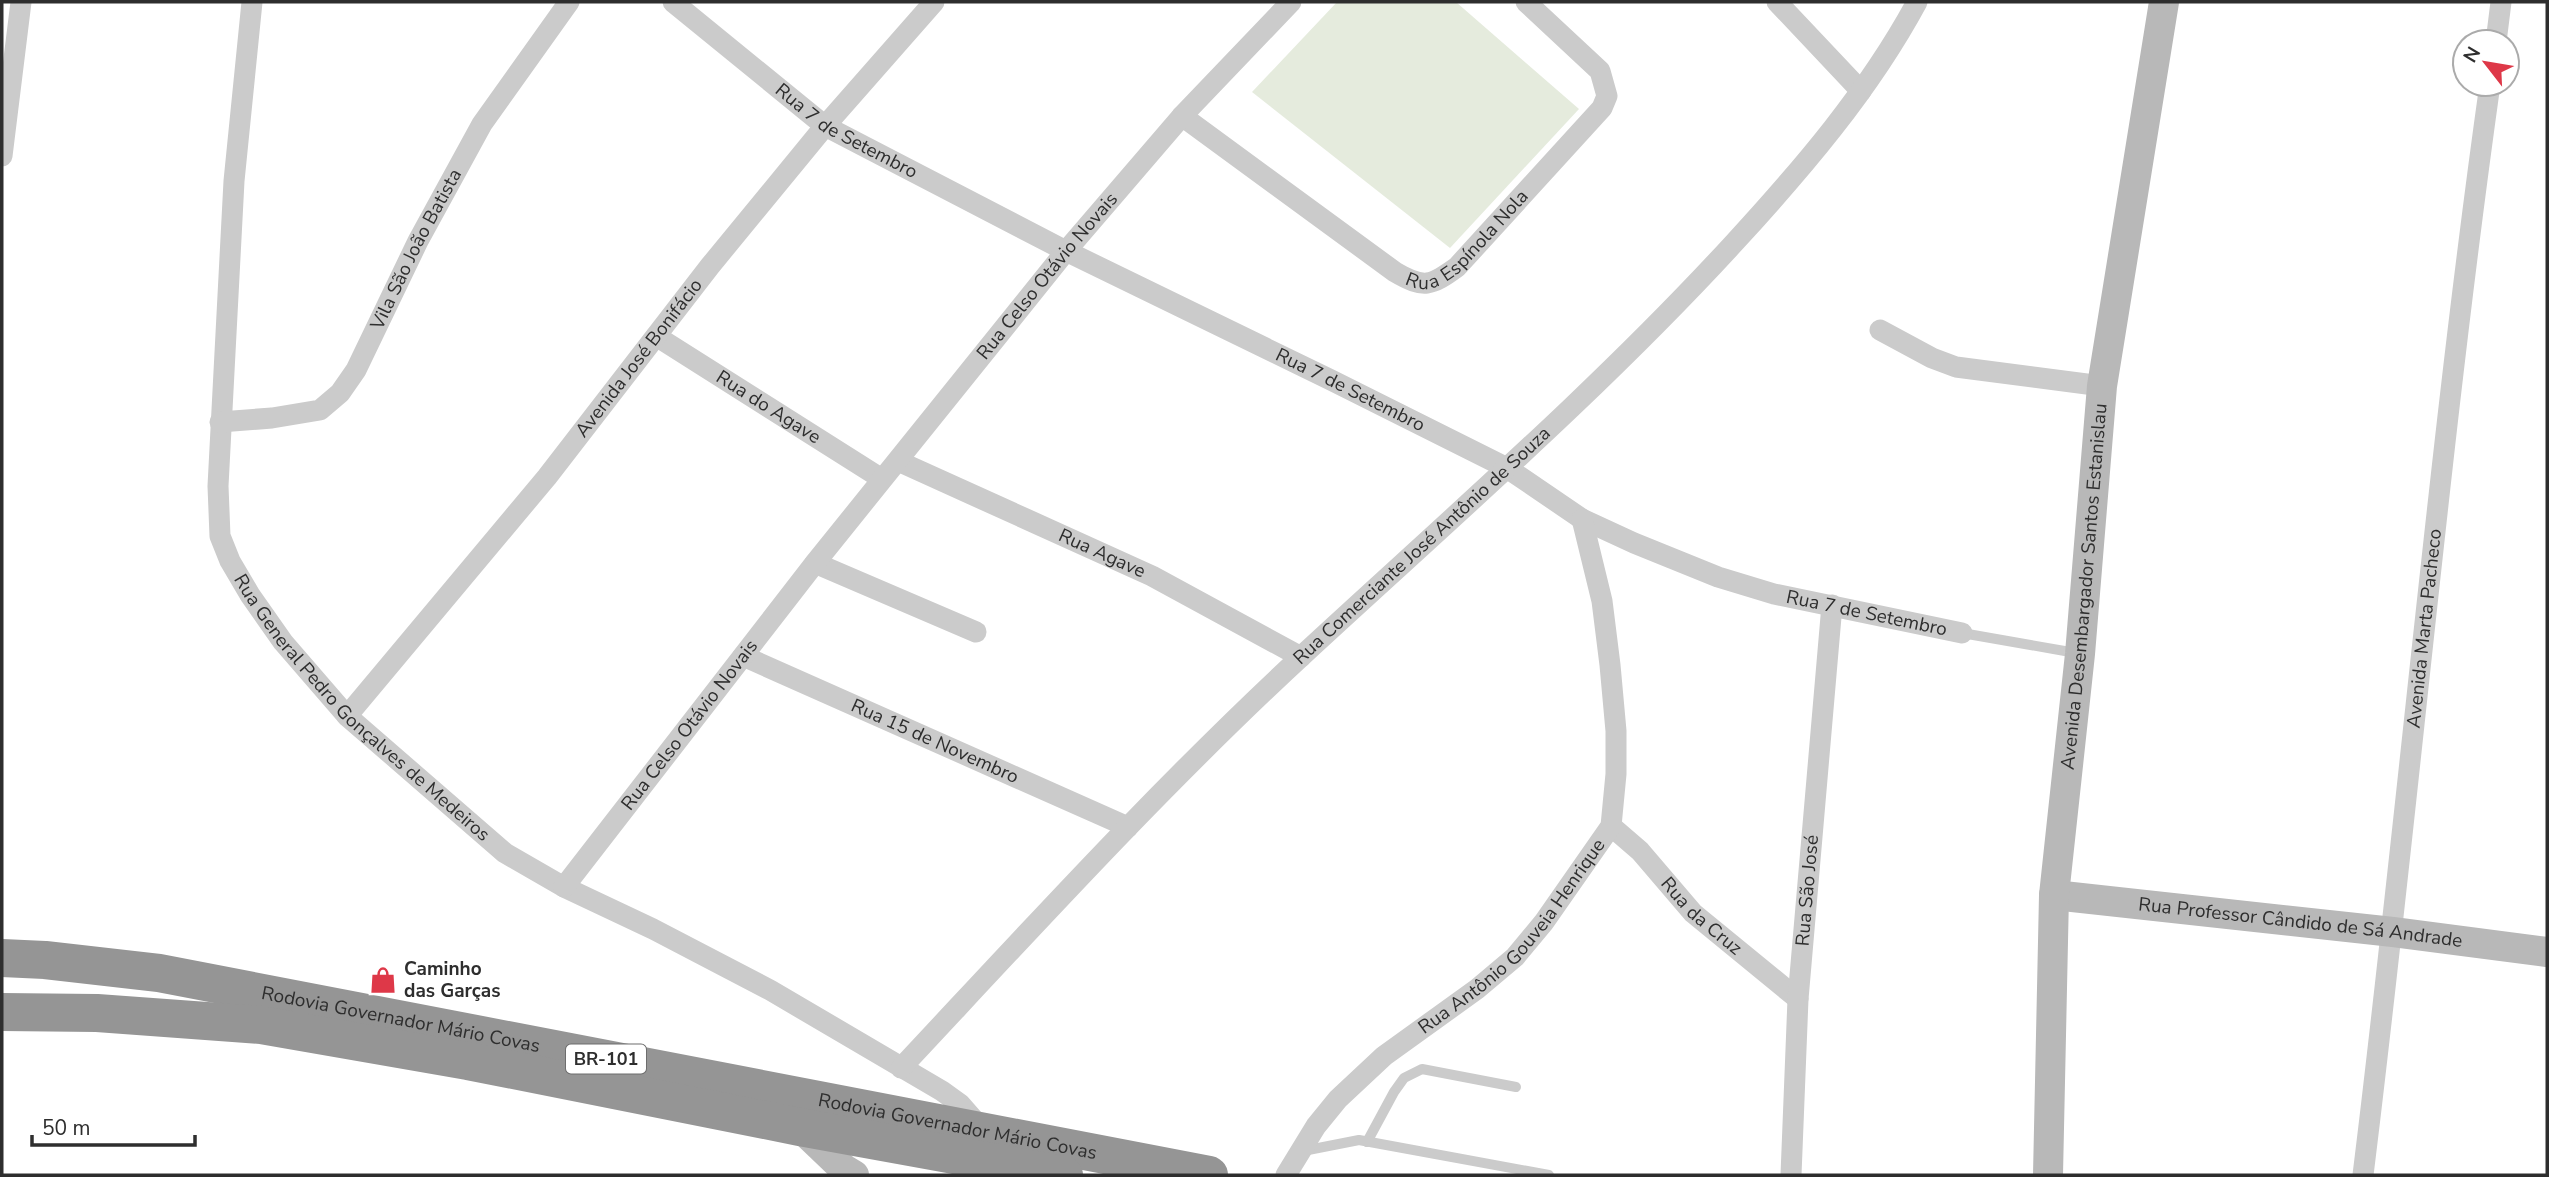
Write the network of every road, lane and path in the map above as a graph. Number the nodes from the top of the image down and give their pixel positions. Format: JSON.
{"nodes":[{"id":1,"x":21,"y":2,"type":"edge"},
{"id":2,"x":252,"y":2,"type":"edge"},
{"id":3,"x":569,"y":2,"type":"edge"},
{"id":4,"x":673,"y":2,"type":"edge"},
{"id":5,"x":934,"y":2,"type":"edge"},
{"id":6,"x":1291,"y":2,"type":"edge"},
{"id":7,"x":1526,"y":2,"type":"edge"},
{"id":8,"x":1777,"y":2,"type":"edge"},
{"id":9,"x":1917,"y":2,"type":"edge"},
{"id":10,"x":2164,"y":2,"type":"edge"},
{"id":11,"x":2501,"y":2,"type":"edge"},
{"id":12,"x":2498,"y":28,"type":"edge"},
{"id":13,"x":1861,"y":91,"type":"junction"},
{"id":14,"x":2488,"y":98,"type":"edge"},
{"id":15,"x":1182,"y":116,"type":"junction"},
{"id":16,"x":825,"y":126,"type":"junction"},
{"id":17,"x":2,"y":156,"type":"edge"},
{"id":18,"x":1066,"y":251,"type":"junction"},
{"id":19,"x":1880,"y":330,"type":"dead end"},
{"id":20,"x":656,"y":335,"type":"junction"},
{"id":21,"x":2102,"y":386,"type":"junction"},
{"id":22,"x":220,"y":422,"type":"junction"},
{"id":23,"x":898,"y":461,"type":"junction"},
{"id":24,"x":1507,"y":468,"type":"junction"},
{"id":25,"x":882,"y":479,"type":"junction"},
{"id":26,"x":1582,"y":519,"type":"junction"},
{"id":27,"x":815,"y":563,"type":"junction"},
{"id":28,"x":1832,"y":605,"type":"junction"},
{"id":29,"x":976,"y":632,"type":"dead end"},
{"id":30,"x":1962,"y":633,"type":"joint"},
{"id":31,"x":2080,"y":654,"type":"junction"},
{"id":32,"x":743,"y":656,"type":"junction"},
{"id":33,"x":1301,"y":657,"type":"junction"},
{"id":34,"x":347,"y":716,"type":"junction"},
{"id":35,"x":1611,"y":826,"type":"junction"},
{"id":36,"x":1128,"y":827,"type":"junction"},
{"id":37,"x":564,"y":887,"type":"junction"},
{"id":38,"x":2054,"y":895,"type":"junction"},
{"id":39,"x":2393,"y":932,"type":"junction"},
{"id":40,"x":2547,"y":952,"type":"edge"},
{"id":41,"x":2,"y":958,"type":"edge"},
{"id":42,"x":1798,"y":999,"type":"junction"},
{"id":43,"x":2,"y":1012,"type":"edge"},
{"id":44,"x":901,"y":1068,"type":"junction"},
{"id":45,"x":1516,"y":1087,"type":"dead end"},
{"id":46,"x":800,"y":1127,"type":"junction"},
{"id":47,"x":985,"y":1132,"type":"junction"},
{"id":48,"x":1367,"y":1142,"type":"junction"},
{"id":49,"x":1300,"y":1152,"type":"junction"},
{"id":50,"x":854,"y":1175,"type":"edge"},
{"id":51,"x":1064,"y":1175,"type":"edge"},
{"id":52,"x":1209,"y":1175,"type":"edge"},
{"id":53,"x":1286,"y":1175,"type":"edge"},
{"id":54,"x":1549,"y":1175,"type":"edge"},
{"id":55,"x":1791,"y":1175,"type":"edge"},
{"id":56,"x":2048,"y":1175,"type":"edge"},
{"id":57,"x":2363,"y":1175,"type":"edge"}],
"edges":[{"from":1,"to":17,"type":"street"},
{"from":2,"to":22,"type":"street","name":"Rua General Pedro Gonçalves de Medeiros"},
{"from":3,"to":22,"type":"street","name":"Vila São João Batista"},
{"from":4,"to":16,"type":"street","name":"Rua 7 de Setembro"},
{"from":5,"to":16,"type":"street","name":"Avenida José Bonifácio"},
{"from":6,"to":15,"type":"street","name":"Rua Celso Otávio Novais"},
{"from":7,"to":15,"type":"street","name":"Rua Espínola Nola"},
{"from":8,"to":13,"type":"street"},
{"from":9,"to":13,"type":"street","name":"Rua Comerciante José Antônio de Souza"},
{"from":10,"to":21,"type":"street","name":"Avenida Desembargador Santos Estanislau"},
{"from":11,"to":12,"type":"street"},
{"from":13,"to":24,"type":"street","name":"Rua Comerciante José Antônio de Souza"},
{"from":14,"to":39,"type":"street","name":"Avenida Marta Pacheco"},
{"from":15,"to":18,"type":"street","name":"Rua Celso Otávio Novais"},
{"from":16,"to":18,"type":"street","name":"Rua 7 de Setembro"},
{"from":16,"to":20,"type":"street","name":"Avenida José Bonifácio"},
{"from":18,"to":23,"type":"street","name":"Rua Celso Otávio Novais"},
{"from":18,"to":24,"type":"street","name":"Rua 7 de Setembro"},
{"from":19,"to":21,"type":"street"},
{"from":20,"to":25,"type":"street","name":"Rua do Agave"},
{"from":20,"to":34,"type":"street","name":"Avenida José Bonifácio"},
{"from":21,"to":31,"type":"street","name":"Avenida Desembargador Santos Estanislau"},
{"from":22,"to":34,"type":"street","name":"Rua General Pedro Gonçalves de Medeiros"},
{"from":23,"to":25,"type":"street","name":"Rua Celso Otávio Novais"},
{"from":23,"to":33,"type":"street","name":"Rua Agave"},
{"from":24,"to":26,"type":"street","name":"Rua 7 de Setembro"},
{"from":24,"to":33,"type":"street","name":"Rua Comerciante José Antônio de Souza"},
{"from":25,"to":27,"type":"street","name":"Rua Celso Otávio Novais"},
{"from":26,"to":28,"type":"street","name":"Rua 7 de Setembro"},
{"from":26,"to":35,"type":"street","name":"Rua Antônio Gouveia Henrique"},
{"from":27,"to":29,"type":"street"},
{"from":27,"to":32,"type":"street","name":"Rua Celso Otávio Novais"},
{"from":28,"to":30,"type":"street","name":"Rua 7 de Setembro"},
{"from":28,"to":42,"type":"street","name":"Rua São José"},
{"from":30,"to":31,"type":"lane","name":"Rua 7 de Setembro"},
{"from":31,"to":38,"type":"street","name":"Avenida Desembargador Santos Estanislau"},
{"from":32,"to":36,"type":"street","name":"Rua 15 de Novembro"},
{"from":32,"to":37,"type":"street","name":"Rua Celso Otávio Novais"},
{"from":33,"to":36,"type":"street","name":"Rua Comerciante José Antônio de Souza"},
{"from":34,"to":37,"type":"street","name":"Rua General Pedro Gonçalves de Medeiros"},
{"from":35,"to":42,"type":"street","name":"Rua da Cruz"},
{"from":35,"to":49,"type":"street","name":"Rua Antônio Gouveia Henrique"},
{"from":36,"to":44,"type":"street","name":"Rua Comerciante José Antônio de Souza"},
{"from":37,"to":44,"type":"street","name":"Rua General Pedro Gonçalves de Medeiros"},
{"from":38,"to":39,"type":"street","name":"Rua Professor Cândido de Sá Andrade"},
{"from":38,"to":56,"type":"street","name":"Avenida Desembargador Santos Estanislau"},
{"from":39,"to":40,"type":"street","name":"Rua Professor Cândido de Sá Andrade"},
{"from":39,"to":57,"type":"street","name":"Avenida Marta Pacheco"},
{"from":41,"to":47,"type":"highway","name":"Rodovia Governador Mário Covas","number":"BR-101"},
{"from":42,"to":55,"type":"street","name":"Rua São José"},
{"from":43,"to":46,"type":"highway","name":"Rodovia Governador Mário Covas","number":"BR-101"},
{"from":44,"to":47,"type":"street","name":"Rua General Pedro Gonçalves de Medeiros"},
{"from":45,"to":48,"type":"lane"},
{"from":46,"to":50,"type":"street"},
{"from":46,"to":51,"type":"highway","name":"Rodovia Governador Mário Covas","number":"BR-101"},
{"from":47,"to":52,"type":"highway","name":"Rodovia Governador Mário Covas","number":"BR-101"},
{"from":48,"to":49,"type":"lane"},
{"from":48,"to":54,"type":"lane"},
{"from":49,"to":53,"type":"street","name":"Rua Antônio Gouveia Henrique"}]}
